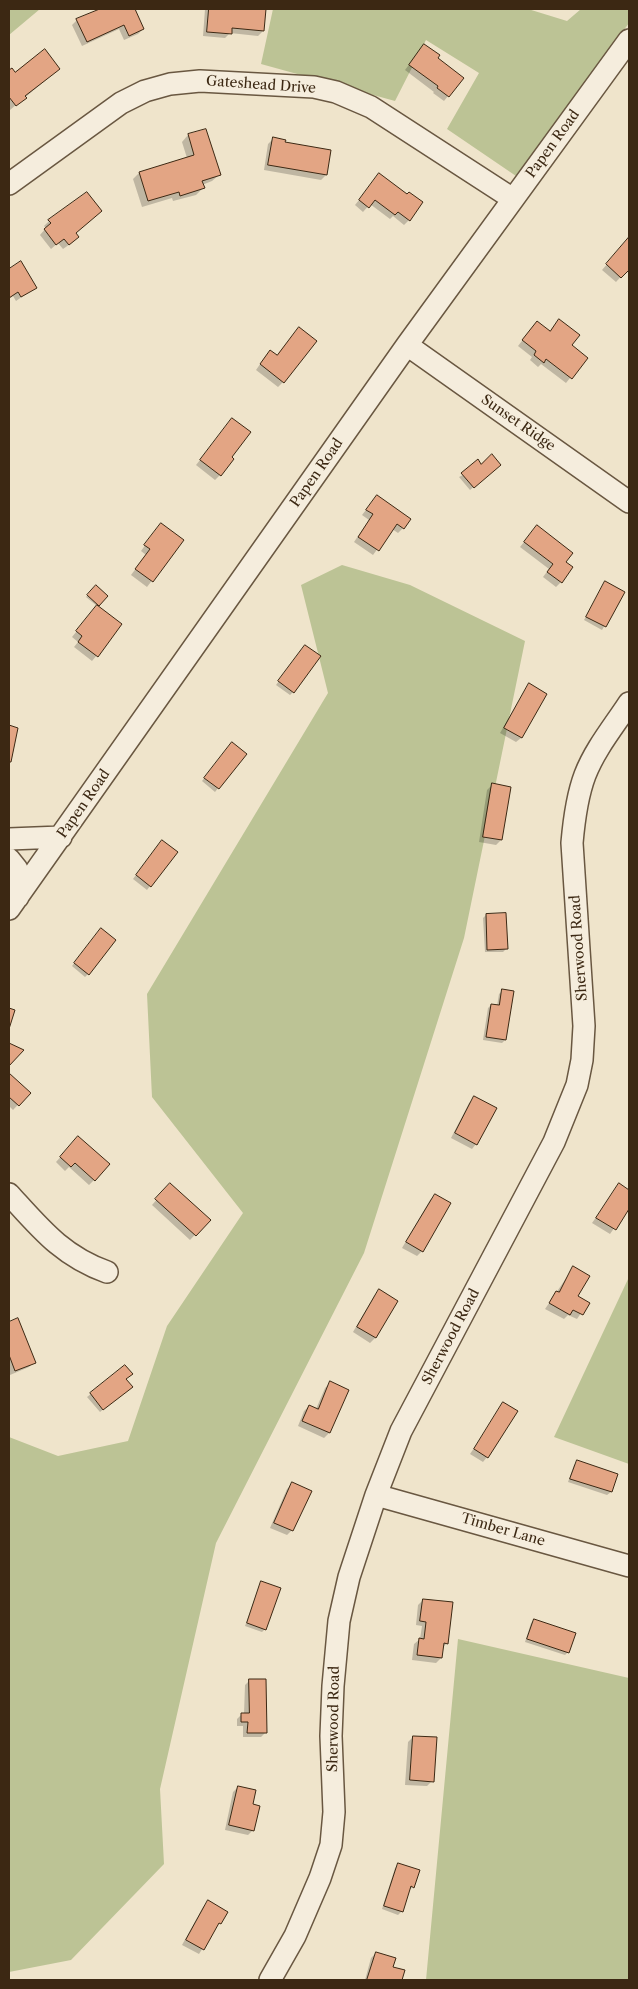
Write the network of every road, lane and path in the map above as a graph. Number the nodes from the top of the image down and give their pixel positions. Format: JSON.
{"nodes":[{"id":1,"x":629,"y":40,"type":"edge"},
{"id":2,"x":9,"y":184,"type":"edge"},
{"id":3,"x":513,"y":199,"type":"junction"},
{"id":4,"x":407,"y":345,"type":"junction"},
{"id":5,"x":629,"y":502,"type":"edge"},
{"id":6,"x":629,"y":703,"type":"edge"},
{"id":7,"x":61,"y":837,"type":"junction"},
{"id":8,"x":9,"y":839,"type":"edge"},
{"id":9,"x":9,"y":859,"type":"edge"},
{"id":10,"x":13,"y":903,"type":"edge"},
{"id":11,"x":9,"y":1194,"type":"edge"},
{"id":12,"x":107,"y":1272,"type":"dead end"},
{"id":13,"x":376,"y":1495,"type":"junction"},
{"id":14,"x":629,"y":1566,"type":"edge"},
{"id":15,"x":270,"y":1980,"type":"edge"}],
"edges":[{"from":1,"to":3,"type":"street","name":"Papen Road"},
{"from":2,"to":3,"type":"street","name":"Gateshead Drive"},
{"from":3,"to":4,"type":"street","name":"Papen Road"},
{"from":4,"to":5,"type":"street","name":"Sunset Ridge"},
{"from":4,"to":7,"type":"street","name":"Papen Road"},
{"from":6,"to":13,"type":"street","name":"Sherwood Road"},
{"from":7,"to":8,"type":"street"},
{"from":7,"to":10,"type":"street","name":"Papen Road"},
{"from":9,"to":10,"type":"street"},
{"from":11,"to":12,"type":"street"},
{"from":13,"to":14,"type":"street","name":"Timber Lane"},
{"from":13,"to":15,"type":"street","name":"Sherwood Road"}]}
